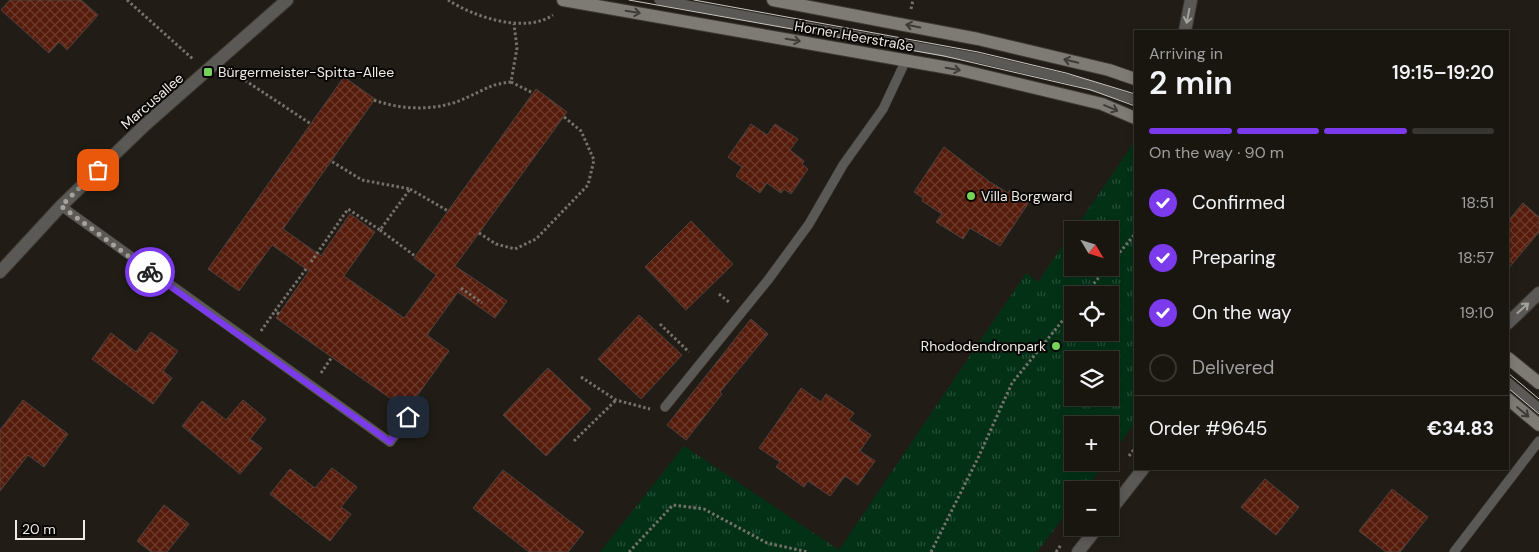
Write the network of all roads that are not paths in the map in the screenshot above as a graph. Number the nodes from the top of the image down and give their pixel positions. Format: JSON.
{"nodes":[{"id":1,"x":287,"y":0,"type":"edge"},
{"id":2,"x":566,"y":0,"type":"edge"},
{"id":3,"x":659,"y":0,"type":"edge"},
{"id":4,"x":773,"y":0,"type":"edge"},
{"id":5,"x":1191,"y":0,"type":"edge"},
{"id":6,"x":1185,"y":30,"type":"edge"},
{"id":7,"x":906,"y":60,"type":"junction"},
{"id":8,"x":1134,"y":79,"type":"edge"},
{"id":9,"x":1134,"y":100,"type":"edge"},
{"id":10,"x":1134,"y":118,"type":"edge"},
{"id":11,"x":61,"y":206,"type":"junction"},
{"id":12,"x":0,"y":272,"type":"edge"},
{"id":13,"x":1539,"y":293,"type":"edge"},
{"id":14,"x":1509,"y":322,"type":"edge"},
{"id":15,"x":1509,"y":359,"type":"edge"},
{"id":16,"x":1509,"y":383,"type":"edge"},
{"id":17,"x":1539,"y":383,"type":"edge"},
{"id":18,"x":1509,"y":400,"type":"edge"},
{"id":19,"x":665,"y":407,"type":"road end"},
{"id":20,"x":1539,"y":408,"type":"edge"},
{"id":21,"x":408,"y":417,"type":"dead end"},
{"id":22,"x":1539,"y":425,"type":"edge"},
{"id":23,"x":1539,"y":440,"type":"edge"},
{"id":24,"x":1142,"y":470,"type":"edge"},
{"id":25,"x":1119,"y":500,"type":"edge"},
{"id":26,"x":1091,"y":536,"type":"edge"},
{"id":27,"x":1078,"y":552,"type":"edge"},
{"id":28,"x":1454,"y":552,"type":"edge"}],
"edges":[{"from":1,"to":11,"type":"street","name":"Marcusallee"},
{"from":2,"to":7,"type":"main road","name":"Horner Heerstraße","one_way":true},
{"from":3,"to":9,"type":"lane"},
{"from":8,"to":4,"type":"main road","name":"Horner Heerstraße","one_way":true},
{"from":5,"to":6,"type":"street","one_way":true},
{"from":7,"to":10,"type":"main road","name":"Horner Heerstraße","one_way":true},
{"from":7,"to":19,"type":"lane"},
{"from":11,"to":12,"type":"street","name":"Marcusallee"},
{"from":11,"to":21,"type":"lane"},
{"from":14,"to":13,"type":"street","one_way":true},
{"from":15,"to":17,"type":"main road"},
{"from":16,"to":20,"type":"lane"},
{"from":18,"to":22,"type":"main road","one_way":true},
{"from":23,"to":28,"type":"lane"},
{"from":24,"to":25,"type":"street"},
{"from":26,"to":27,"type":"street"}]}
